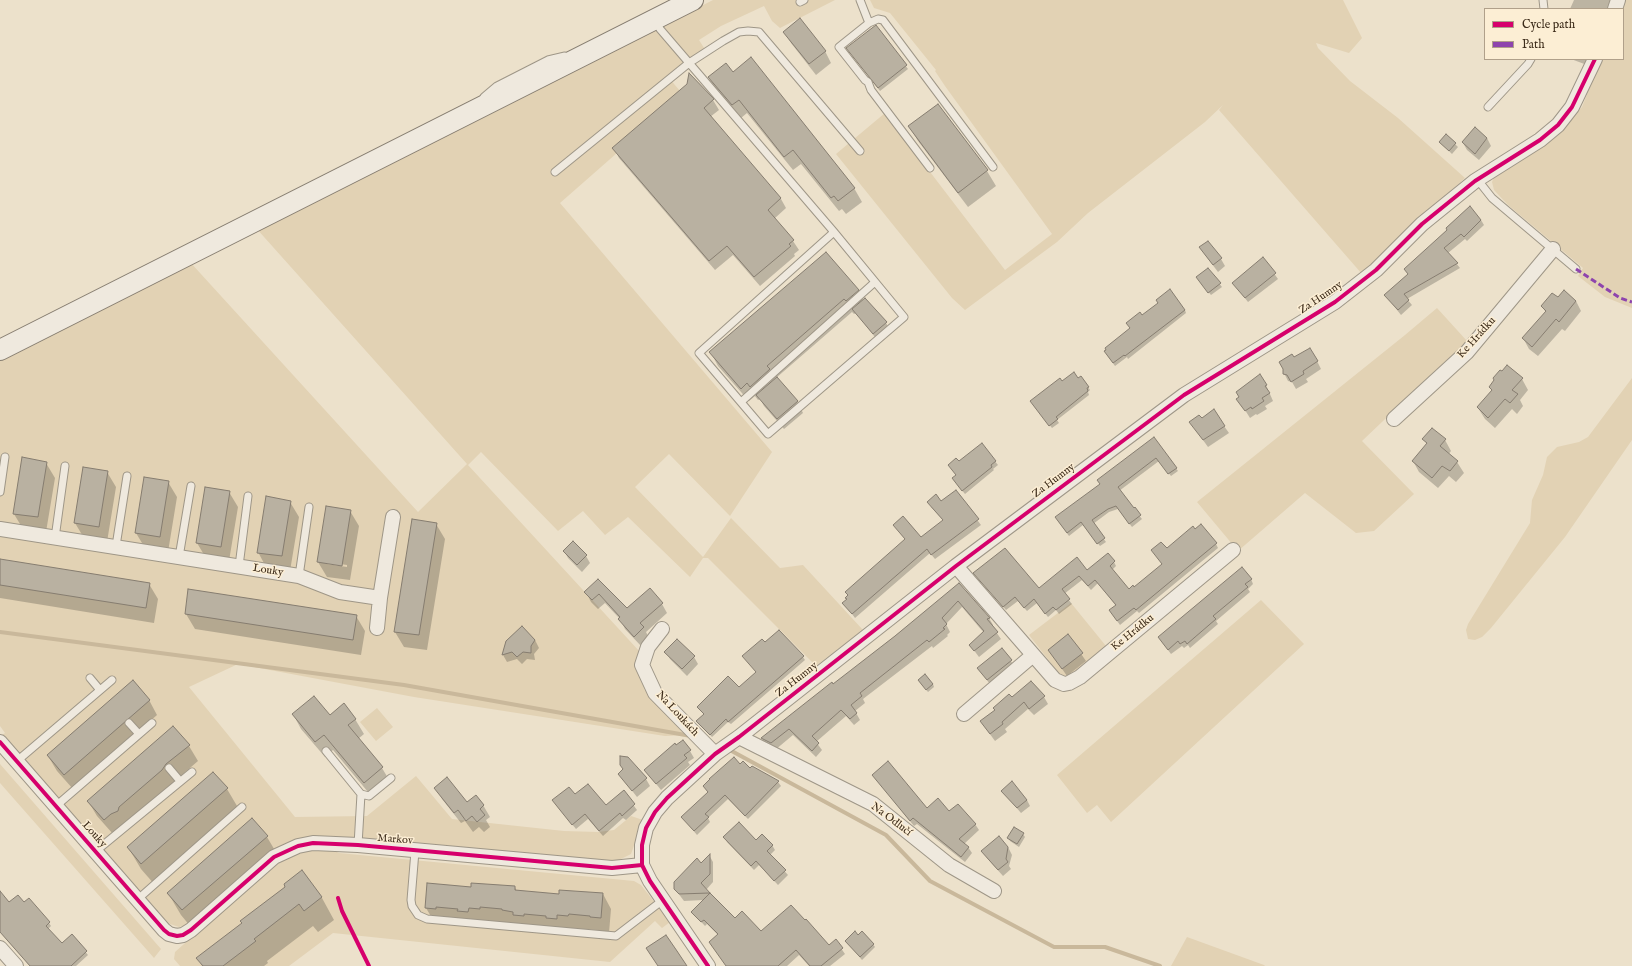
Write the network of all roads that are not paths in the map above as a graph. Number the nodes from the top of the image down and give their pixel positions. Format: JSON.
{"nodes":[{"id":1,"x":693,"y":0,"type":"edge"},
{"id":2,"x":860,"y":0,"type":"edge"},
{"id":3,"x":655,"y":19,"type":"junction"},
{"id":4,"x":869,"y":23,"type":"junction"},
{"id":5,"x":591,"y":51,"type":"junction"},
{"id":6,"x":1530,"y":60,"type":"edge"},
{"id":7,"x":1595,"y":60,"type":"edge"},
{"id":8,"x":689,"y":63,"type":"junction"},
{"id":9,"x":564,"y":74,"type":"dead end"},
{"id":10,"x":500,"y":106,"type":"dead end"},
{"id":11,"x":1488,"y":107,"type":"dead end"},
{"id":12,"x":456,"y":120,"type":"junction"},
{"id":13,"x":860,"y":151,"type":"dead end"},
{"id":14,"x":993,"y":167,"type":"dead end"},
{"id":15,"x":930,"y":168,"type":"dead end"},
{"id":16,"x":555,"y":172,"type":"dead end"},
{"id":17,"x":1477,"y":179,"type":"junction"},
{"id":18,"x":834,"y":232,"type":"junction"},
{"id":19,"x":1553,"y":249,"type":"junction"},
{"id":20,"x":1576,"y":269,"type":"dead end"},
{"id":21,"x":875,"y":282,"type":"junction"},
{"id":22,"x":0,"y":350,"type":"edge"},
{"id":23,"x":741,"y":402,"type":"junction"},
{"id":24,"x":1394,"y":419,"type":"dead end"},
{"id":25,"x":5,"y":457,"type":"dead end"},
{"id":26,"x":66,"y":466,"type":"dead end"},
{"id":27,"x":127,"y":476,"type":"dead end"},
{"id":28,"x":191,"y":486,"type":"dead end"},
{"id":29,"x":0,"y":492,"type":"edge"},
{"id":30,"x":248,"y":496,"type":"dead end"},
{"id":31,"x":309,"y":507,"type":"dead end"},
{"id":32,"x":393,"y":517,"type":"dead end"},
{"id":33,"x":0,"y":529,"type":"edge"},
{"id":34,"x":55,"y":538,"type":"junction"},
{"id":35,"x":116,"y":546,"type":"junction"},
{"id":36,"x":1233,"y":550,"type":"dead end"},
{"id":37,"x":179,"y":557,"type":"junction"},
{"id":38,"x":239,"y":566,"type":"junction"},
{"id":39,"x":956,"y":566,"type":"junction"},
{"id":40,"x":299,"y":576,"type":"junction"},
{"id":41,"x":380,"y":598,"type":"junction"},
{"id":42,"x":377,"y":628,"type":"dead end"},
{"id":43,"x":662,"y":629,"type":"dead end"},
{"id":44,"x":1032,"y":656,"type":"junction"},
{"id":45,"x":90,"y":678,"type":"dead end"},
{"id":46,"x":112,"y":680,"type":"dead end"},
{"id":47,"x":100,"y":690,"type":"junction"},
{"id":48,"x":964,"y":714,"type":"dead end"},
{"id":49,"x":129,"y":723,"type":"dead end"},
{"id":50,"x":152,"y":724,"type":"dead end"},
{"id":51,"x":139,"y":734,"type":"junction"},
{"id":52,"x":739,"y":737,"type":"junction"},
{"id":53,"x":0,"y":742,"type":"edge"},
{"id":54,"x":721,"y":750,"type":"junction"},
{"id":55,"x":326,"y":751,"type":"dead end"},
{"id":56,"x":17,"y":761,"type":"junction"},
{"id":57,"x":169,"y":768,"type":"dead end"},
{"id":58,"x":192,"y":772,"type":"dead end"},
{"id":59,"x":391,"y":778,"type":"dead end"},
{"id":60,"x":180,"y":781,"type":"junction"},
{"id":61,"x":361,"y":794,"type":"junction"},
{"id":62,"x":56,"y":806,"type":"junction"},
{"id":63,"x":242,"y":807,"type":"dead end"},
{"id":64,"x":358,"y":845,"type":"junction"},
{"id":65,"x":96,"y":851,"type":"junction"},
{"id":66,"x":415,"y":851,"type":"junction"},
{"id":67,"x":642,"y":865,"type":"junction"},
{"id":68,"x":994,"y":891,"type":"dead end"},
{"id":69,"x":138,"y":899,"type":"junction"},
{"id":70,"x":663,"y":900,"type":"junction"},
{"id":71,"x":177,"y":936,"type":"joint"},
{"id":72,"x":0,"y":948,"type":"edge"},
{"id":73,"x":16,"y":966,"type":"edge"},
{"id":74,"x":708,"y":966,"type":"edge"}],
"edges":[{"from":1,"to":3,"type":"main road"},
{"from":2,"to":4,"type":"lane"},
{"from":3,"to":5,"type":"main road"},
{"from":3,"to":8,"type":"lane"},
{"from":4,"to":14,"type":"lane"},
{"from":4,"to":15,"type":"lane"},
{"from":5,"to":9,"type":"lane"},
{"from":5,"to":12,"type":"main road"},
{"from":6,"to":11,"type":"lane"},
{"from":7,"to":17,"type":"street","name":"Za Humny"},
{"from":8,"to":13,"type":"lane"},
{"from":8,"to":16,"type":"lane"},
{"from":8,"to":18,"type":"lane"},
{"from":10,"to":12,"type":"lane"},
{"from":12,"to":22,"type":"main road"},
{"from":17,"to":19,"type":"lane"},
{"from":17,"to":39,"type":"street","name":"Za Humny"},
{"from":18,"to":21,"type":"lane"},
{"from":18,"to":23,"type":"lane"},
{"from":19,"to":20,"type":"lane"},
{"from":19,"to":24,"type":"street","name":"Ke Hrádku"},
{"from":21,"to":23,"type":"lane"},
{"from":21,"to":23,"type":"lane"},
{"from":25,"to":29,"type":"lane"},
{"from":26,"to":34,"type":"lane"},
{"from":27,"to":35,"type":"lane"},
{"from":28,"to":37,"type":"lane"},
{"from":30,"to":38,"type":"lane"},
{"from":31,"to":40,"type":"lane"},
{"from":32,"to":41,"type":"street"},
{"from":33,"to":34,"type":"street","name":"Louky"},
{"from":34,"to":35,"type":"street","name":"Louky"},
{"from":35,"to":37,"type":"street","name":"Louky"},
{"from":36,"to":44,"type":"street","name":"Ke Hrádku"},
{"from":37,"to":38,"type":"street","name":"Louky"},
{"from":38,"to":40,"type":"street","name":"Louky"},
{"from":39,"to":44,"type":"street","name":"Ke Hrádku"},
{"from":39,"to":52,"type":"street","name":"Za Humny"},
{"from":40,"to":41,"type":"street","name":"Louky"},
{"from":41,"to":42,"type":"street"},
{"from":43,"to":54,"type":"street","name":"Na Loukách"},
{"from":44,"to":48,"type":"street"},
{"from":45,"to":47,"type":"lane"},
{"from":46,"to":47,"type":"lane"},
{"from":47,"to":56,"type":"lane"},
{"from":49,"to":51,"type":"lane"},
{"from":50,"to":51,"type":"lane"},
{"from":51,"to":62,"type":"lane"},
{"from":52,"to":54,"type":"street","name":"Za Humny"},
{"from":52,"to":68,"type":"street","name":"Na Odlučí"},
{"from":53,"to":56,"type":"street","name":"Louky"},
{"from":54,"to":67,"type":"street","name":"Za Humny"},
{"from":55,"to":61,"type":"lane"},
{"from":56,"to":62,"type":"street","name":"Louky"},
{"from":57,"to":60,"type":"lane"},
{"from":58,"to":60,"type":"lane"},
{"from":59,"to":61,"type":"lane"},
{"from":60,"to":65,"type":"lane"},
{"from":61,"to":64,"type":"lane"},
{"from":62,"to":65,"type":"street","name":"Louky"},
{"from":63,"to":69,"type":"lane"},
{"from":64,"to":66,"type":"street","name":"Markov"},
{"from":64,"to":71,"type":"street","name":"Markov"},
{"from":65,"to":69,"type":"street","name":"Louky"},
{"from":66,"to":67,"type":"street","name":"Markov"},
{"from":66,"to":70,"type":"lane"},
{"from":67,"to":70,"type":"street","name":"Za Humny"},
{"from":69,"to":71,"type":"street","name":"Louky"},
{"from":70,"to":74,"type":"street","name":"Za Humny"},
{"from":72,"to":73,"type":"street"}]}
